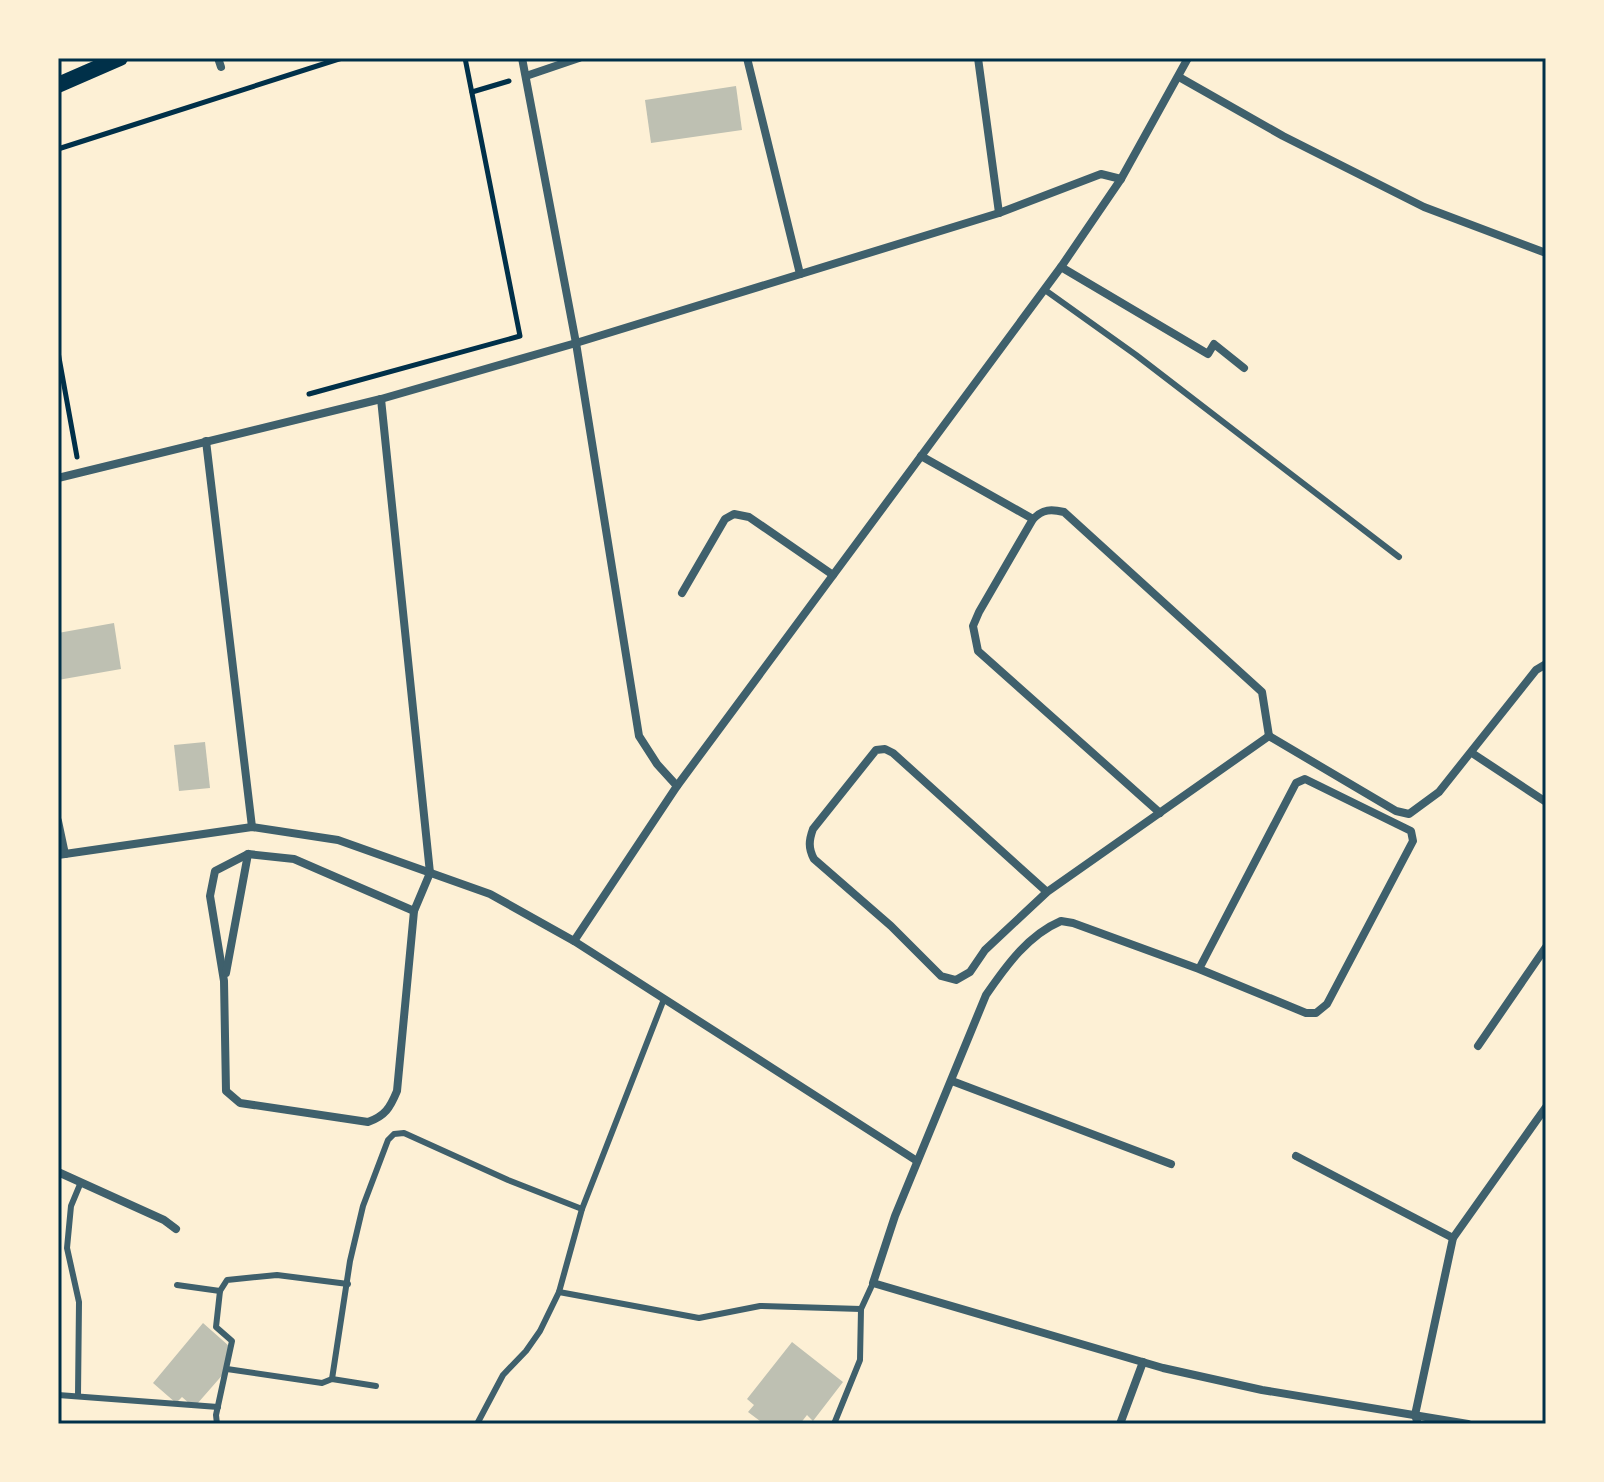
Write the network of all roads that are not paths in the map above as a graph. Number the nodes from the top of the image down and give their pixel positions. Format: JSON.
{"nodes":[{"id":1,"x":120,"y":58,"type":"edge"},
{"id":2,"x":522,"y":58,"type":"edge"},
{"id":3,"x":579,"y":58,"type":"edge"},
{"id":4,"x":747,"y":58,"type":"edge"},
{"id":5,"x":978,"y":58,"type":"edge"},
{"id":6,"x":1188,"y":58,"type":"edge"},
{"id":7,"x":526,"y":76,"type":"junction"},
{"id":8,"x":1179,"y":77,"type":"junction"},
{"id":9,"x":58,"y":85,"type":"edge"},
{"id":10,"x":1121,"y":179,"type":"junction"},
{"id":11,"x":999,"y":213,"type":"junction"},
{"id":12,"x":1546,"y":253,"type":"edge"},
{"id":13,"x":1061,"y":267,"type":"junction"},
{"id":14,"x":800,"y":274,"type":"junction"},
{"id":15,"x":1045,"y":290,"type":"junction"},
{"id":16,"x":576,"y":343,"type":"junction"},
{"id":17,"x":1244,"y":368,"type":"dead end"},
{"id":18,"x":381,"y":399,"type":"junction"},
{"id":19,"x":206,"y":441,"type":"junction"},
{"id":20,"x":921,"y":456,"type":"junction"},
{"id":21,"x":58,"y":478,"type":"edge"},
{"id":22,"x":1033,"y":519,"type":"junction"},
{"id":23,"x":1399,"y":557,"type":"dead end"},
{"id":24,"x":833,"y":575,"type":"junction"},
{"id":25,"x":682,"y":593,"type":"dead end"},
{"id":26,"x":1546,"y":664,"type":"edge"},
{"id":27,"x":1269,"y":736,"type":"junction"},
{"id":28,"x":1472,"y":753,"type":"junction"},
{"id":29,"x":677,"y":786,"type":"junction"},
{"id":30,"x":1546,"y":802,"type":"edge"},
{"id":31,"x":1160,"y":813,"type":"junction"},
{"id":32,"x":58,"y":821,"type":"edge"},
{"id":33,"x":252,"y":827,"type":"junction"},
{"id":34,"x":248,"y":854,"type":"junction"},
{"id":35,"x":62,"y":855,"type":"edge"},
{"id":36,"x":430,"y":873,"type":"junction"},
{"id":37,"x":1047,"y":892,"type":"junction"},
{"id":38,"x":414,"y":911,"type":"junction"},
{"id":39,"x":574,"y":941,"type":"junction"},
{"id":40,"x":1546,"y":947,"type":"edge"},
{"id":41,"x":1199,"y":969,"type":"junction"},
{"id":42,"x":224,"y":981,"type":"junction"},
{"id":43,"x":664,"y":999,"type":"junction"},
{"id":44,"x":1478,"y":1046,"type":"dead end"},
{"id":45,"x":952,"y":1081,"type":"junction"},
{"id":46,"x":1546,"y":1107,"type":"edge"},
{"id":47,"x":1296,"y":1156,"type":"dead end"},
{"id":48,"x":917,"y":1161,"type":"junction"},
{"id":49,"x":1171,"y":1164,"type":"dead end"},
{"id":50,"x":58,"y":1172,"type":"edge"},
{"id":51,"x":81,"y":1182,"type":"junction"},
{"id":52,"x":582,"y":1209,"type":"junction"},
{"id":53,"x":176,"y":1229,"type":"dead end"},
{"id":54,"x":1453,"y":1238,"type":"junction"},
{"id":55,"x":873,"y":1283,"type":"junction"},
{"id":56,"x":348,"y":1284,"type":"junction"},
{"id":57,"x":177,"y":1285,"type":"dead end"},
{"id":58,"x":220,"y":1291,"type":"junction"},
{"id":59,"x":559,"y":1292,"type":"junction"},
{"id":60,"x":861,"y":1309,"type":"junction"},
{"id":61,"x":1143,"y":1362,"type":"junction"},
{"id":62,"x":227,"y":1369,"type":"junction"},
{"id":63,"x":332,"y":1379,"type":"junction"},
{"id":64,"x":376,"y":1386,"type":"dead end"},
{"id":65,"x":58,"y":1395,"type":"edge"},
{"id":66,"x":78,"y":1395,"type":"junction"},
{"id":67,"x":218,"y":1407,"type":"junction"},
{"id":68,"x":1417,"y":1420,"type":"edge"},
{"id":69,"x":217,"y":1424,"type":"edge"},
{"id":70,"x":477,"y":1424,"type":"edge"},
{"id":71,"x":834,"y":1424,"type":"edge"},
{"id":72,"x":1120,"y":1424,"type":"edge"},
{"id":73,"x":1468,"y":1424,"type":"edge"}],
"edges":[{"from":1,"to":9,"type":"main road"},
{"from":2,"to":7,"type":"street"},
{"from":3,"to":7,"type":"street"},
{"from":4,"to":14,"type":"street"},
{"from":5,"to":11,"type":"street"},
{"from":6,"to":8,"type":"street"},
{"from":7,"to":16,"type":"street"},
{"from":8,"to":10,"type":"street"},
{"from":8,"to":12,"type":"street"},
{"from":10,"to":11,"type":"street"},
{"from":10,"to":13,"type":"street"},
{"from":11,"to":14,"type":"street"},
{"from":13,"to":15,"type":"street"},
{"from":13,"to":17,"type":"street"},
{"from":14,"to":16,"type":"street"},
{"from":15,"to":20,"type":"street"},
{"from":15,"to":23,"type":"lane"},
{"from":16,"to":18,"type":"street"},
{"from":16,"to":29,"type":"street"},
{"from":18,"to":19,"type":"street"},
{"from":18,"to":36,"type":"street"},
{"from":19,"to":21,"type":"street"},
{"from":19,"to":33,"type":"street"},
{"from":20,"to":22,"type":"street"},
{"from":20,"to":24,"type":"street"},
{"from":22,"to":27,"type":"street"},
{"from":22,"to":31,"type":"street"},
{"from":24,"to":25,"type":"street"},
{"from":24,"to":29,"type":"street"},
{"from":26,"to":28,"type":"street"},
{"from":27,"to":28,"type":"street"},
{"from":27,"to":31,"type":"street"},
{"from":28,"to":30,"type":"street"},
{"from":29,"to":39,"type":"street"},
{"from":31,"to":37,"type":"street"},
{"from":32,"to":35,"type":"street"},
{"from":33,"to":35,"type":"street"},
{"from":33,"to":36,"type":"street"},
{"from":34,"to":38,"type":"street"},
{"from":34,"to":42,"type":"street"},
{"from":34,"to":42,"type":"street"},
{"from":36,"to":38,"type":"street"},
{"from":36,"to":39,"type":"street"},
{"from":37,"to":37,"type":"street"},
{"from":38,"to":42,"type":"street"},
{"from":39,"to":43,"type":"street"},
{"from":40,"to":44,"type":"street"},
{"from":41,"to":41,"type":"street"},
{"from":41,"to":45,"type":"street"},
{"from":43,"to":48,"type":"street"},
{"from":43,"to":52,"type":"lane"},
{"from":45,"to":48,"type":"street"},
{"from":45,"to":49,"type":"street"},
{"from":46,"to":54,"type":"street"},
{"from":47,"to":54,"type":"street"},
{"from":48,"to":55,"type":"street"},
{"from":50,"to":51,"type":"street"},
{"from":51,"to":53,"type":"street"},
{"from":51,"to":66,"type":"lane"},
{"from":52,"to":56,"type":"lane"},
{"from":52,"to":59,"type":"lane"},
{"from":54,"to":68,"type":"street"},
{"from":55,"to":60,"type":"lane"},
{"from":55,"to":61,"type":"street"},
{"from":56,"to":58,"type":"lane"},
{"from":56,"to":63,"type":"lane"},
{"from":57,"to":58,"type":"lane"},
{"from":58,"to":62,"type":"lane"},
{"from":59,"to":60,"type":"lane"},
{"from":59,"to":70,"type":"lane"},
{"from":60,"to":71,"type":"lane"},
{"from":61,"to":68,"type":"street"},
{"from":61,"to":72,"type":"street"},
{"from":62,"to":63,"type":"lane"},
{"from":62,"to":67,"type":"lane"},
{"from":63,"to":64,"type":"lane"},
{"from":65,"to":66,"type":"lane"},
{"from":66,"to":67,"type":"lane"},
{"from":67,"to":69,"type":"lane"},
{"from":68,"to":73,"type":"street"}]}
